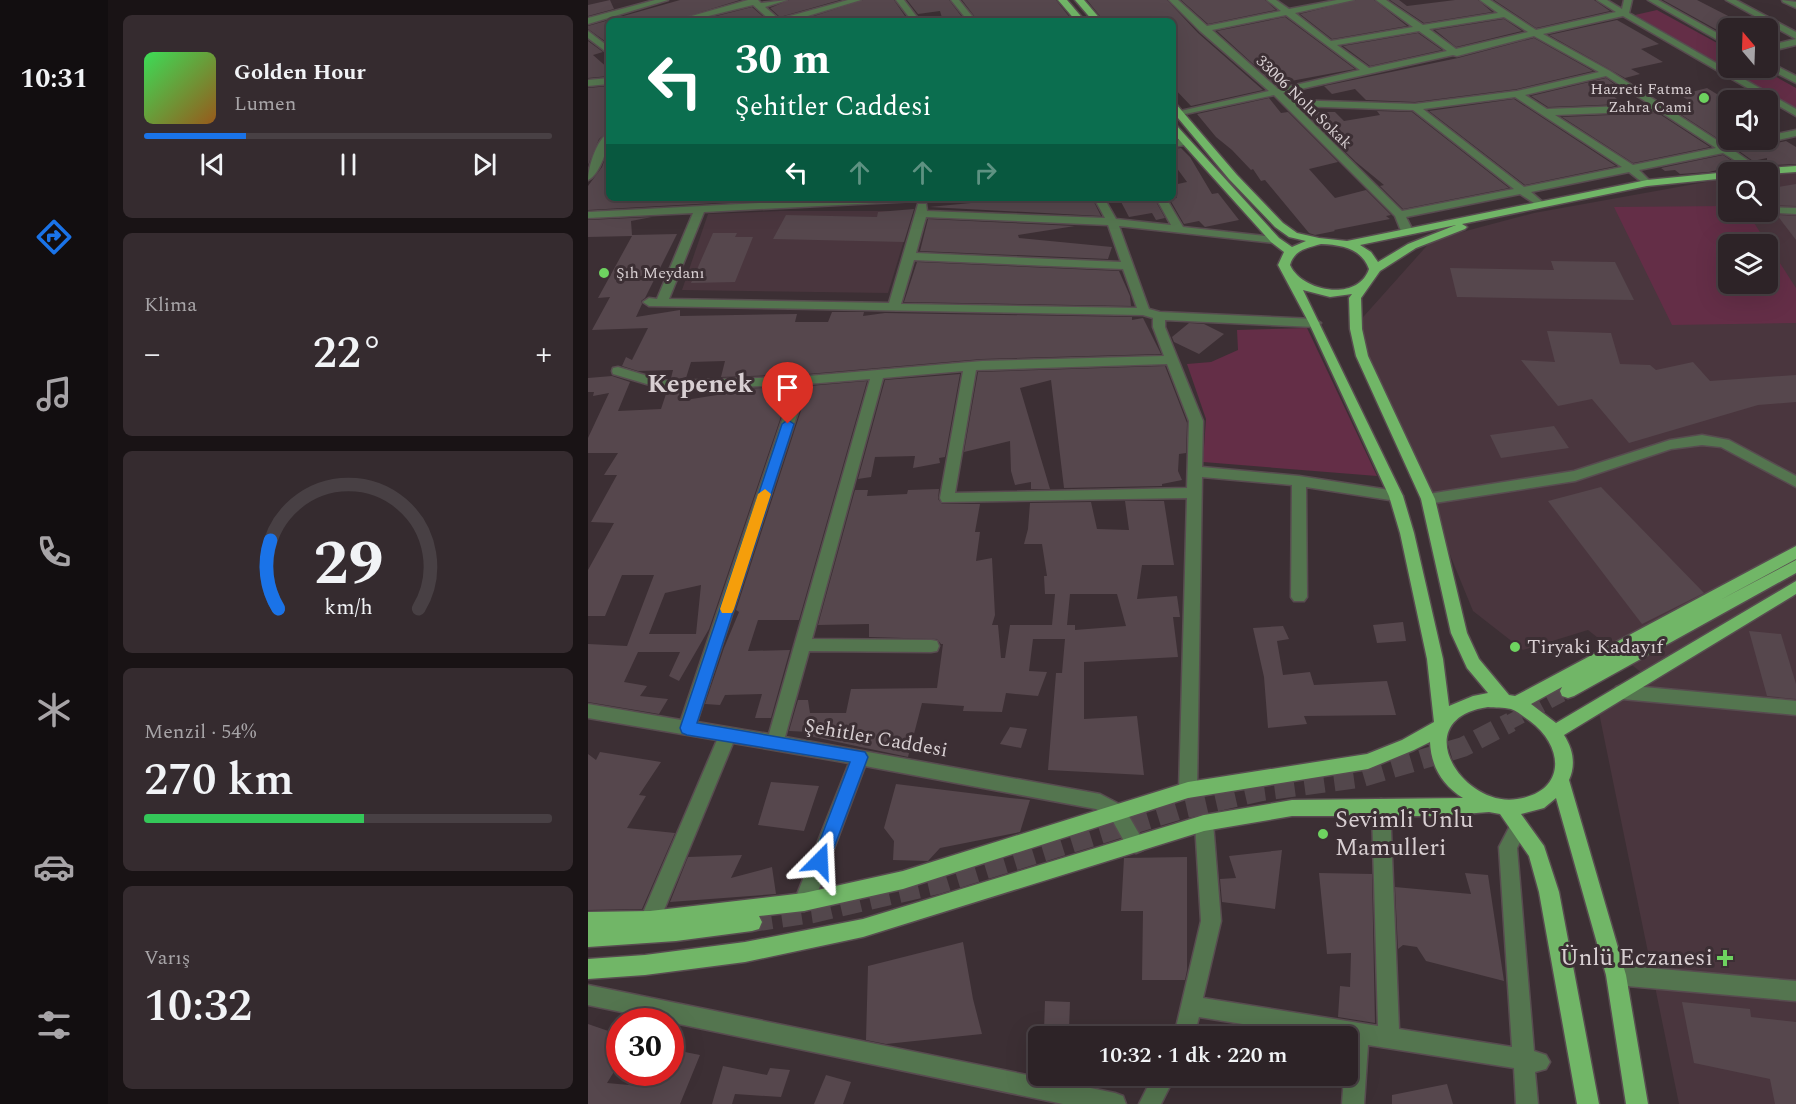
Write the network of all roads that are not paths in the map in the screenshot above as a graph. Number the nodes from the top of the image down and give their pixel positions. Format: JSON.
{"nodes":[{"id":1,"x":664,"y":0,"type":"edge"},
{"id":2,"x":783,"y":0,"type":"edge"},
{"id":3,"x":857,"y":0,"type":"edge"},
{"id":4,"x":900,"y":0,"type":"edge"},
{"id":5,"x":955,"y":0,"type":"edge"},
{"id":6,"x":1062,"y":0,"type":"edge"},
{"id":7,"x":1079,"y":0,"type":"edge"},
{"id":8,"x":1173,"y":0,"type":"edge"},
{"id":9,"x":1271,"y":0,"type":"edge"},
{"id":10,"x":1350,"y":0,"type":"edge"},
{"id":11,"x":1380,"y":0,"type":"edge"},
{"id":12,"x":1484,"y":0,"type":"edge"},
{"id":13,"x":1601,"y":0,"type":"edge"},
{"id":14,"x":1628,"y":0,"type":"edge"},
{"id":15,"x":1652,"y":0,"type":"edge"},
{"id":16,"x":1731,"y":0,"type":"edge"},
{"id":17,"x":1786,"y":0,"type":"edge"},
{"id":18,"x":756,"y":3,"type":"edge"},
{"id":19,"x":1796,"y":5,"type":"edge"},
{"id":20,"x":1289,"y":12,"type":"junction"},
{"id":21,"x":1625,"y":13,"type":"junction"},
{"id":22,"x":1506,"y":14,"type":"junction"},
{"id":23,"x":691,"y":18,"type":"edge"},
{"id":24,"x":775,"y":18,"type":"edge"},
{"id":25,"x":790,"y":18,"type":"edge"},
{"id":26,"x":914,"y":18,"type":"edge"},
{"id":27,"x":970,"y":18,"type":"edge"},
{"id":28,"x":1078,"y":18,"type":"edge"},
{"id":29,"x":1095,"y":18,"type":"edge"},
{"id":30,"x":588,"y":21,"type":"edge"},
{"id":31,"x":1203,"y":28,"type":"junction"},
{"id":32,"x":1421,"y":29,"type":"junction"},
{"id":33,"x":1536,"y":33,"type":"junction"},
{"id":34,"x":588,"y":34,"type":"edge"},
{"id":35,"x":1796,"y":36,"type":"edge"},
{"id":36,"x":1718,"y":37,"type":"edge"},
{"id":37,"x":1796,"y":42,"type":"edge"},
{"id":38,"x":604,"y":43,"type":"edge"},
{"id":39,"x":1332,"y":43,"type":"junction"},
{"id":40,"x":1778,"y":46,"type":"edge"},
{"id":41,"x":1457,"y":53,"type":"junction"},
{"id":42,"x":1778,"y":70,"type":"edge"},
{"id":43,"x":1368,"y":72,"type":"junction"},
{"id":44,"x":1606,"y":74,"type":"junction"},
{"id":45,"x":1796,"y":80,"type":"edge"},
{"id":46,"x":606,"y":81,"type":"edge"},
{"id":47,"x":588,"y":83,"type":"edge"},
{"id":48,"x":1276,"y":92,"type":"junction"},
{"id":49,"x":1517,"y":94,"type":"junction"},
{"id":50,"x":1285,"y":103,"type":"junction"},
{"id":51,"x":1415,"y":107,"type":"junction"},
{"id":52,"x":1660,"y":108,"type":"junction"},
{"id":53,"x":1176,"y":110,"type":"edge"},
{"id":54,"x":1545,"y":112,"type":"junction"},
{"id":55,"x":1796,"y":113,"type":"edge"},
{"id":56,"x":1176,"y":131,"type":"edge"},
{"id":57,"x":1796,"y":133,"type":"edge"},
{"id":58,"x":1778,"y":137,"type":"edge"},
{"id":59,"x":1186,"y":142,"type":"junction"},
{"id":60,"x":1176,"y":144,"type":"edge"},
{"id":61,"x":1718,"y":144,"type":"edge"},
{"id":62,"x":605,"y":149,"type":"edge"},
{"id":63,"x":1718,"y":150,"type":"edge"},
{"id":64,"x":1727,"y":150,"type":"edge"},
{"id":65,"x":1745,"y":162,"type":"edge"},
{"id":66,"x":1629,"y":167,"type":"junction"},
{"id":67,"x":1796,"y":169,"type":"edge"},
{"id":68,"x":1778,"y":170,"type":"edge"},
{"id":69,"x":1718,"y":176,"type":"edge"},
{"id":70,"x":588,"y":177,"type":"edge"},
{"id":71,"x":1647,"y":183,"type":"junction"},
{"id":72,"x":1524,"y":190,"type":"junction"},
{"id":73,"x":649,"y":201,"type":"edge"},
{"id":74,"x":800,"y":201,"type":"edge"},
{"id":75,"x":922,"y":201,"type":"edge"},
{"id":76,"x":1101,"y":201,"type":"edge"},
{"id":77,"x":1163,"y":201,"type":"edge"},
{"id":78,"x":723,"y":203,"type":"edge"},
{"id":79,"x":1540,"y":204,"type":"junction"},
{"id":80,"x":700,"y":209,"type":"junction"},
{"id":81,"x":1512,"y":210,"type":"junction"},
{"id":82,"x":1778,"y":210,"type":"edge"},
{"id":83,"x":1796,"y":211,"type":"edge"},
{"id":84,"x":644,"y":212,"type":"junction"},
{"id":85,"x":922,"y":214,"type":"junction"},
{"id":86,"x":588,"y":215,"type":"edge"},
{"id":87,"x":1400,"y":215,"type":"junction"},
{"id":88,"x":1112,"y":222,"type":"junction"},
{"id":89,"x":1179,"y":229,"type":"junction"},
{"id":90,"x":1407,"y":231,"type":"junction"},
{"id":91,"x":1275,"y":240,"type":"junction"},
{"id":92,"x":1321,"y":241,"type":"junction"},
{"id":93,"x":1347,"y":244,"type":"junction"},
{"id":94,"x":1290,"y":251,"type":"junction"},
{"id":95,"x":909,"y":256,"type":"junction"},
{"id":96,"x":1128,"y":266,"type":"junction"},
{"id":97,"x":1375,"y":268,"type":"junction"},
{"id":98,"x":1292,"y":280,"type":"junction"},
{"id":99,"x":1367,"y":284,"type":"junction"},
{"id":100,"x":894,"y":306,"type":"junction"},
{"id":101,"x":1144,"y":310,"type":"junction"},
{"id":102,"x":1159,"y":316,"type":"junction"},
{"id":103,"x":1315,"y":323,"type":"junction"},
{"id":104,"x":1173,"y":360,"type":"junction"},
{"id":105,"x":970,"y":366,"type":"junction"},
{"id":106,"x":618,"y":371,"type":"dead end"},
{"id":107,"x":878,"y":374,"type":"junction"},
{"id":108,"x":802,"y":380,"type":"junction"},
{"id":109,"x":1195,"y":471,"type":"junction"},
{"id":110,"x":1299,"y":481,"type":"junction"},
{"id":111,"x":1796,"y":482,"type":"edge"},
{"id":112,"x":1194,"y":493,"type":"junction"},
{"id":113,"x":1396,"y":496,"type":"junction"},
{"id":114,"x":1428,"y":499,"type":"junction"},
{"id":115,"x":1796,"y":552,"type":"edge"},
{"id":116,"x":1796,"y":566,"type":"edge"},
{"id":117,"x":1796,"y":587,"type":"edge"},
{"id":118,"x":1299,"y":597,"type":"dead end"},
{"id":119,"x":803,"y":645,"type":"junction"},
{"id":120,"x":931,"y":646,"type":"dead end"},
{"id":121,"x":1568,"y":692,"type":"tunnel mouth"},
{"id":122,"x":1622,"y":692,"type":"junction"},
{"id":123,"x":1510,"y":701,"type":"junction"},
{"id":124,"x":1796,"y":708,"type":"edge"},
{"id":125,"x":588,"y":711,"type":"edge"},
{"id":126,"x":1442,"y":725,"type":"junction"},
{"id":127,"x":687,"y":728,"type":"junction"},
{"id":128,"x":1555,"y":732,"type":"junction"},
{"id":129,"x":728,"y":735,"type":"junction"},
{"id":130,"x":776,"y":742,"type":"junction"},
{"id":131,"x":860,"y":757,"type":"junction"},
{"id":132,"x":1561,"y":783,"type":"junction"},
{"id":133,"x":1188,"y":790,"type":"junction"},
{"id":134,"x":1498,"y":805,"type":"junction"},
{"id":135,"x":1381,"y":807,"type":"junction"},
{"id":136,"x":1117,"y":812,"type":"junction"},
{"id":137,"x":1204,"y":823,"type":"junction"},
{"id":138,"x":1519,"y":826,"type":"junction"},
{"id":139,"x":1136,"y":844,"type":"junction"},
{"id":140,"x":804,"y":902,"type":"junction"},
{"id":141,"x":650,"y":920,"type":"junction"},
{"id":142,"x":588,"y":921,"type":"edge"},
{"id":143,"x":752,"y":922,"type":"tunnel mouth"},
{"id":144,"x":588,"y":937,"type":"edge"},
{"id":145,"x":588,"y":969,"type":"edge"},
{"id":146,"x":1616,"y":975,"type":"junction"},
{"id":147,"x":1796,"y":991,"type":"edge"},
{"id":148,"x":588,"y":995,"type":"edge"},
{"id":149,"x":1192,"y":1006,"type":"junction"},
{"id":150,"x":1187,"y":1026,"type":"edge"},
{"id":151,"x":1320,"y":1026,"type":"edge"},
{"id":152,"x":1358,"y":1032,"type":"edge"},
{"id":153,"x":1389,"y":1037,"type":"junction"},
{"id":154,"x":1531,"y":1061,"type":"junction"},
{"id":155,"x":1159,"y":1086,"type":"edge"},
{"id":156,"x":1354,"y":1086,"type":"edge"},
{"id":157,"x":1114,"y":1104,"type":"edge"},
{"id":158,"x":1150,"y":1104,"type":"edge"},
{"id":159,"x":1353,"y":1104,"type":"edge"},
{"id":160,"x":1527,"y":1104,"type":"edge"},
{"id":161,"x":1588,"y":1104,"type":"edge"},
{"id":162,"x":1637,"y":1104,"type":"edge"}],
"edges":[{"from":1,"to":30,"type":"street"},
{"from":2,"to":18,"type":"street"},
{"from":3,"to":25,"type":"street"},
{"from":4,"to":26,"type":"street"},
{"from":5,"to":27,"type":"street"},
{"from":6,"to":28,"type":"main road"},
{"from":7,"to":29,"type":"main road"},
{"from":8,"to":31,"type":"street","name":"33006 Nolu Sokak"},
{"from":9,"to":20,"type":"street"},
{"from":10,"to":20,"type":"street"},
{"from":11,"to":32,"type":"street"},
{"from":12,"to":22,"type":"street"},
{"from":13,"to":21,"type":"street"},
{"from":14,"to":21,"type":"street"},
{"from":15,"to":36,"type":"street"},
{"from":16,"to":35,"type":"street"},
{"from":17,"to":19,"type":"street"},
{"from":18,"to":23,"type":"street"},
{"from":18,"to":24,"type":"street"},
{"from":20,"to":31,"type":"street"},
{"from":20,"to":39,"type":"street"},
{"from":21,"to":33,"type":"street"},
{"from":21,"to":55,"type":"street"},
{"from":22,"to":32,"type":"street"},
{"from":22,"to":33,"type":"street"},
{"from":31,"to":48,"type":"street","name":"33006 Nolu Sokak"},
{"from":32,"to":39,"type":"street"},
{"from":32,"to":41,"type":"street"},
{"from":33,"to":41,"type":"street"},
{"from":33,"to":44,"type":"street"},
{"from":34,"to":38,"type":"street"},
{"from":37,"to":40,"type":"street"},
{"from":39,"to":43,"type":"street"},
{"from":41,"to":43,"type":"street"},
{"from":42,"to":45,"type":"street"},
{"from":43,"to":48,"type":"street"},
{"from":44,"to":49,"type":"street"},
{"from":44,"to":52,"type":"street"},
{"from":46,"to":47,"type":"street"},
{"from":48,"to":50,"type":"street","name":"33006 Nolu Sokak"},
{"from":48,"to":53,"type":"street"},
{"from":49,"to":51,"type":"street"},
{"from":49,"to":54,"type":"street"},
{"from":50,"to":51,"type":"street"},
{"from":50,"to":87,"type":"street","name":"33006 Nolu Sokak"},
{"from":51,"to":72,"type":"street"},
{"from":52,"to":54,"type":"street"},
{"from":52,"to":61,"type":"street"},
{"from":53,"to":92,"type":"main road"},
{"from":54,"to":66,"type":"street"},
{"from":56,"to":59,"type":"main road"},
{"from":57,"to":58,"type":"street"},
{"from":59,"to":60,"type":"street"},
{"from":59,"to":91,"type":"main road"},
{"from":62,"to":70,"type":"street"},
{"from":63,"to":66,"type":"street"},
{"from":64,"to":65,"type":"street"},
{"from":66,"to":71,"type":"street"},
{"from":66,"to":72,"type":"street"},
{"from":67,"to":68,"type":"main road"},
{"from":69,"to":71,"type":"main road"},
{"from":71,"to":79,"type":"main road"},
{"from":72,"to":79,"type":"street"},
{"from":72,"to":87,"type":"street"},
{"from":73,"to":84,"type":"street"},
{"from":74,"to":78,"type":"street"},
{"from":75,"to":85,"type":"street"},
{"from":76,"to":88,"type":"street"},
{"from":77,"to":89,"type":"street"},
{"from":78,"to":80,"type":"street"},
{"from":79,"to":81,"type":"main road"},
{"from":80,"to":84,"type":"street"},
{"from":80,"to":100,"type":"street"},
{"from":81,"to":90,"type":"main road"},
{"from":81,"to":97,"type":"main road"},
{"from":82,"to":83,"type":"street"},
{"from":84,"to":86,"type":"street"},
{"from":85,"to":88,"type":"street"},
{"from":85,"to":95,"type":"street"},
{"from":87,"to":90,"type":"street","name":"33006 Nolu Sokak"},
{"from":88,"to":89,"type":"street"},
{"from":88,"to":96,"type":"street"},
{"from":89,"to":91,"type":"street"},
{"from":90,"to":93,"type":"main road"},
{"from":91,"to":94,"type":"main road"},
{"from":92,"to":93,"type":"main road"},
{"from":92,"to":94,"type":"main road"},
{"from":93,"to":97,"type":"main road"},
{"from":94,"to":98,"type":"main road"},
{"from":95,"to":96,"type":"street"},
{"from":95,"to":100,"type":"street"},
{"from":96,"to":101,"type":"street"},
{"from":97,"to":99,"type":"main road"},
{"from":98,"to":99,"type":"main road"},
{"from":98,"to":103,"type":"main road"},
{"from":99,"to":114,"type":"main road"},
{"from":100,"to":101,"type":"street"},
{"from":101,"to":102,"type":"street"},
{"from":102,"to":103,"type":"street"},
{"from":102,"to":104,"type":"street"},
{"from":103,"to":113,"type":"main road"},
{"from":104,"to":105,"type":"street"},
{"from":104,"to":109,"type":"street"},
{"from":105,"to":107,"type":"street"},
{"from":105,"to":112,"type":"street"},
{"from":106,"to":108,"type":"street"},
{"from":107,"to":108,"type":"street"},
{"from":107,"to":119,"type":"street"},
{"from":108,"to":127,"type":"street"},
{"from":109,"to":110,"type":"street"},
{"from":109,"to":112,"type":"street"},
{"from":110,"to":113,"type":"street"},
{"from":110,"to":118,"type":"street"},
{"from":111,"to":114,"type":"street"},
{"from":112,"to":133,"type":"street"},
{"from":113,"to":126,"type":"main road"},
{"from":114,"to":123,"type":"main road"},
{"from":115,"to":123,"type":"main road"},
{"from":116,"to":121,"type":"main road"},
{"from":117,"to":122,"type":"main road"},
{"from":119,"to":120,"type":"street"},
{"from":119,"to":130,"type":"street"},
{"from":122,"to":124,"type":"street"},
{"from":122,"to":128,"type":"main road"},
{"from":123,"to":126,"type":"main road"},
{"from":123,"to":128,"type":"main road"},
{"from":125,"to":127,"type":"street","name":"Şehitler Caddesi"},
{"from":126,"to":133,"type":"main road"},
{"from":126,"to":134,"type":"main road"},
{"from":127,"to":129,"type":"street","name":"Şehitler Caddesi"},
{"from":128,"to":132,"type":"main road"},
{"from":129,"to":130,"type":"street","name":"Şehitler Caddesi"},
{"from":129,"to":141,"type":"street"},
{"from":130,"to":131,"type":"street","name":"Şehitler Caddesi"},
{"from":131,"to":136,"type":"street","name":"Şehitler Caddesi"},
{"from":131,"to":140,"type":"street"},
{"from":132,"to":134,"type":"main road"},
{"from":132,"to":146,"type":"main road"},
{"from":133,"to":136,"type":"main road"},
{"from":134,"to":135,"type":"main road"},
{"from":134,"to":138,"type":"main road"},
{"from":135,"to":137,"type":"main road"},
{"from":135,"to":153,"type":"street"},
{"from":136,"to":139,"type":"street"},
{"from":136,"to":140,"type":"main road"},
{"from":137,"to":139,"type":"main road"},
{"from":137,"to":149,"type":"street"},
{"from":138,"to":154,"type":"street"},
{"from":138,"to":161,"type":"main road"},
{"from":139,"to":145,"type":"main road"},
{"from":140,"to":141,"type":"main road"},
{"from":141,"to":142,"type":"main road"},
{"from":143,"to":144,"type":"main road"},
{"from":146,"to":147,"type":"street"},
{"from":146,"to":162,"type":"main road"},
{"from":148,"to":157,"type":"street"},
{"from":149,"to":150,"type":"street"},
{"from":149,"to":151,"type":"street"},
{"from":152,"to":153,"type":"street"},
{"from":153,"to":154,"type":"street"},
{"from":154,"to":160,"type":"street"},
{"from":155,"to":158,"type":"street"},
{"from":156,"to":159,"type":"street"}]}
